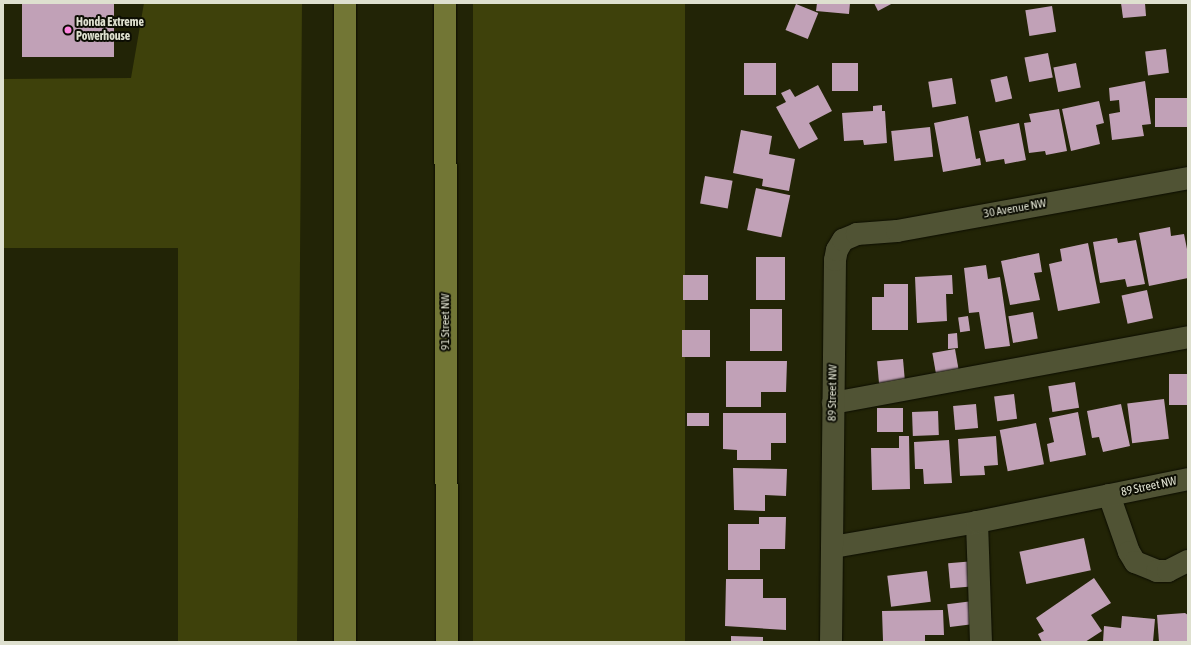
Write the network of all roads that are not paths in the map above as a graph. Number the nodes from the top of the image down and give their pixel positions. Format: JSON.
{"nodes":[{"id":1,"x":345,"y":3,"type":"edge"},
{"id":2,"x":445,"y":3,"type":"edge"},
{"id":3,"x":1188,"y":178,"type":"edge"},
{"id":4,"x":843,"y":240,"type":"joint"},
{"id":5,"x":1188,"y":337,"type":"edge"},
{"id":6,"x":832,"y":403,"type":"junction"},
{"id":7,"x":1188,"y":479,"type":"edge"},
{"id":8,"x":1109,"y":495,"type":"junction"},
{"id":9,"x":977,"y":522,"type":"junction"},
{"id":10,"x":833,"y":547,"type":"junction"},
{"id":11,"x":1188,"y":561,"type":"edge"},
{"id":12,"x":345,"y":642,"type":"edge"},
{"id":13,"x":447,"y":642,"type":"edge"},
{"id":14,"x":831,"y":642,"type":"edge"},
{"id":15,"x":981,"y":642,"type":"edge"}],
"edges":[{"from":1,"to":12,"type":"main road"},
{"from":2,"to":13,"type":"main road","name":"91 Street NW"},
{"from":3,"to":4,"type":"street","name":"30 Avenue NW"},
{"from":4,"to":6,"type":"street","name":"89 Street NW"},
{"from":5,"to":6,"type":"street"},
{"from":6,"to":10,"type":"street","name":"89 Street NW"},
{"from":7,"to":8,"type":"street","name":"89 Street NW"},
{"from":8,"to":9,"type":"street","name":"89 Street NW"},
{"from":8,"to":11,"type":"street","name":"89 Street NW"},
{"from":9,"to":10,"type":"street","name":"89 Street NW"},
{"from":9,"to":15,"type":"street"},
{"from":10,"to":14,"type":"street","name":"89 Street NW"}]}
